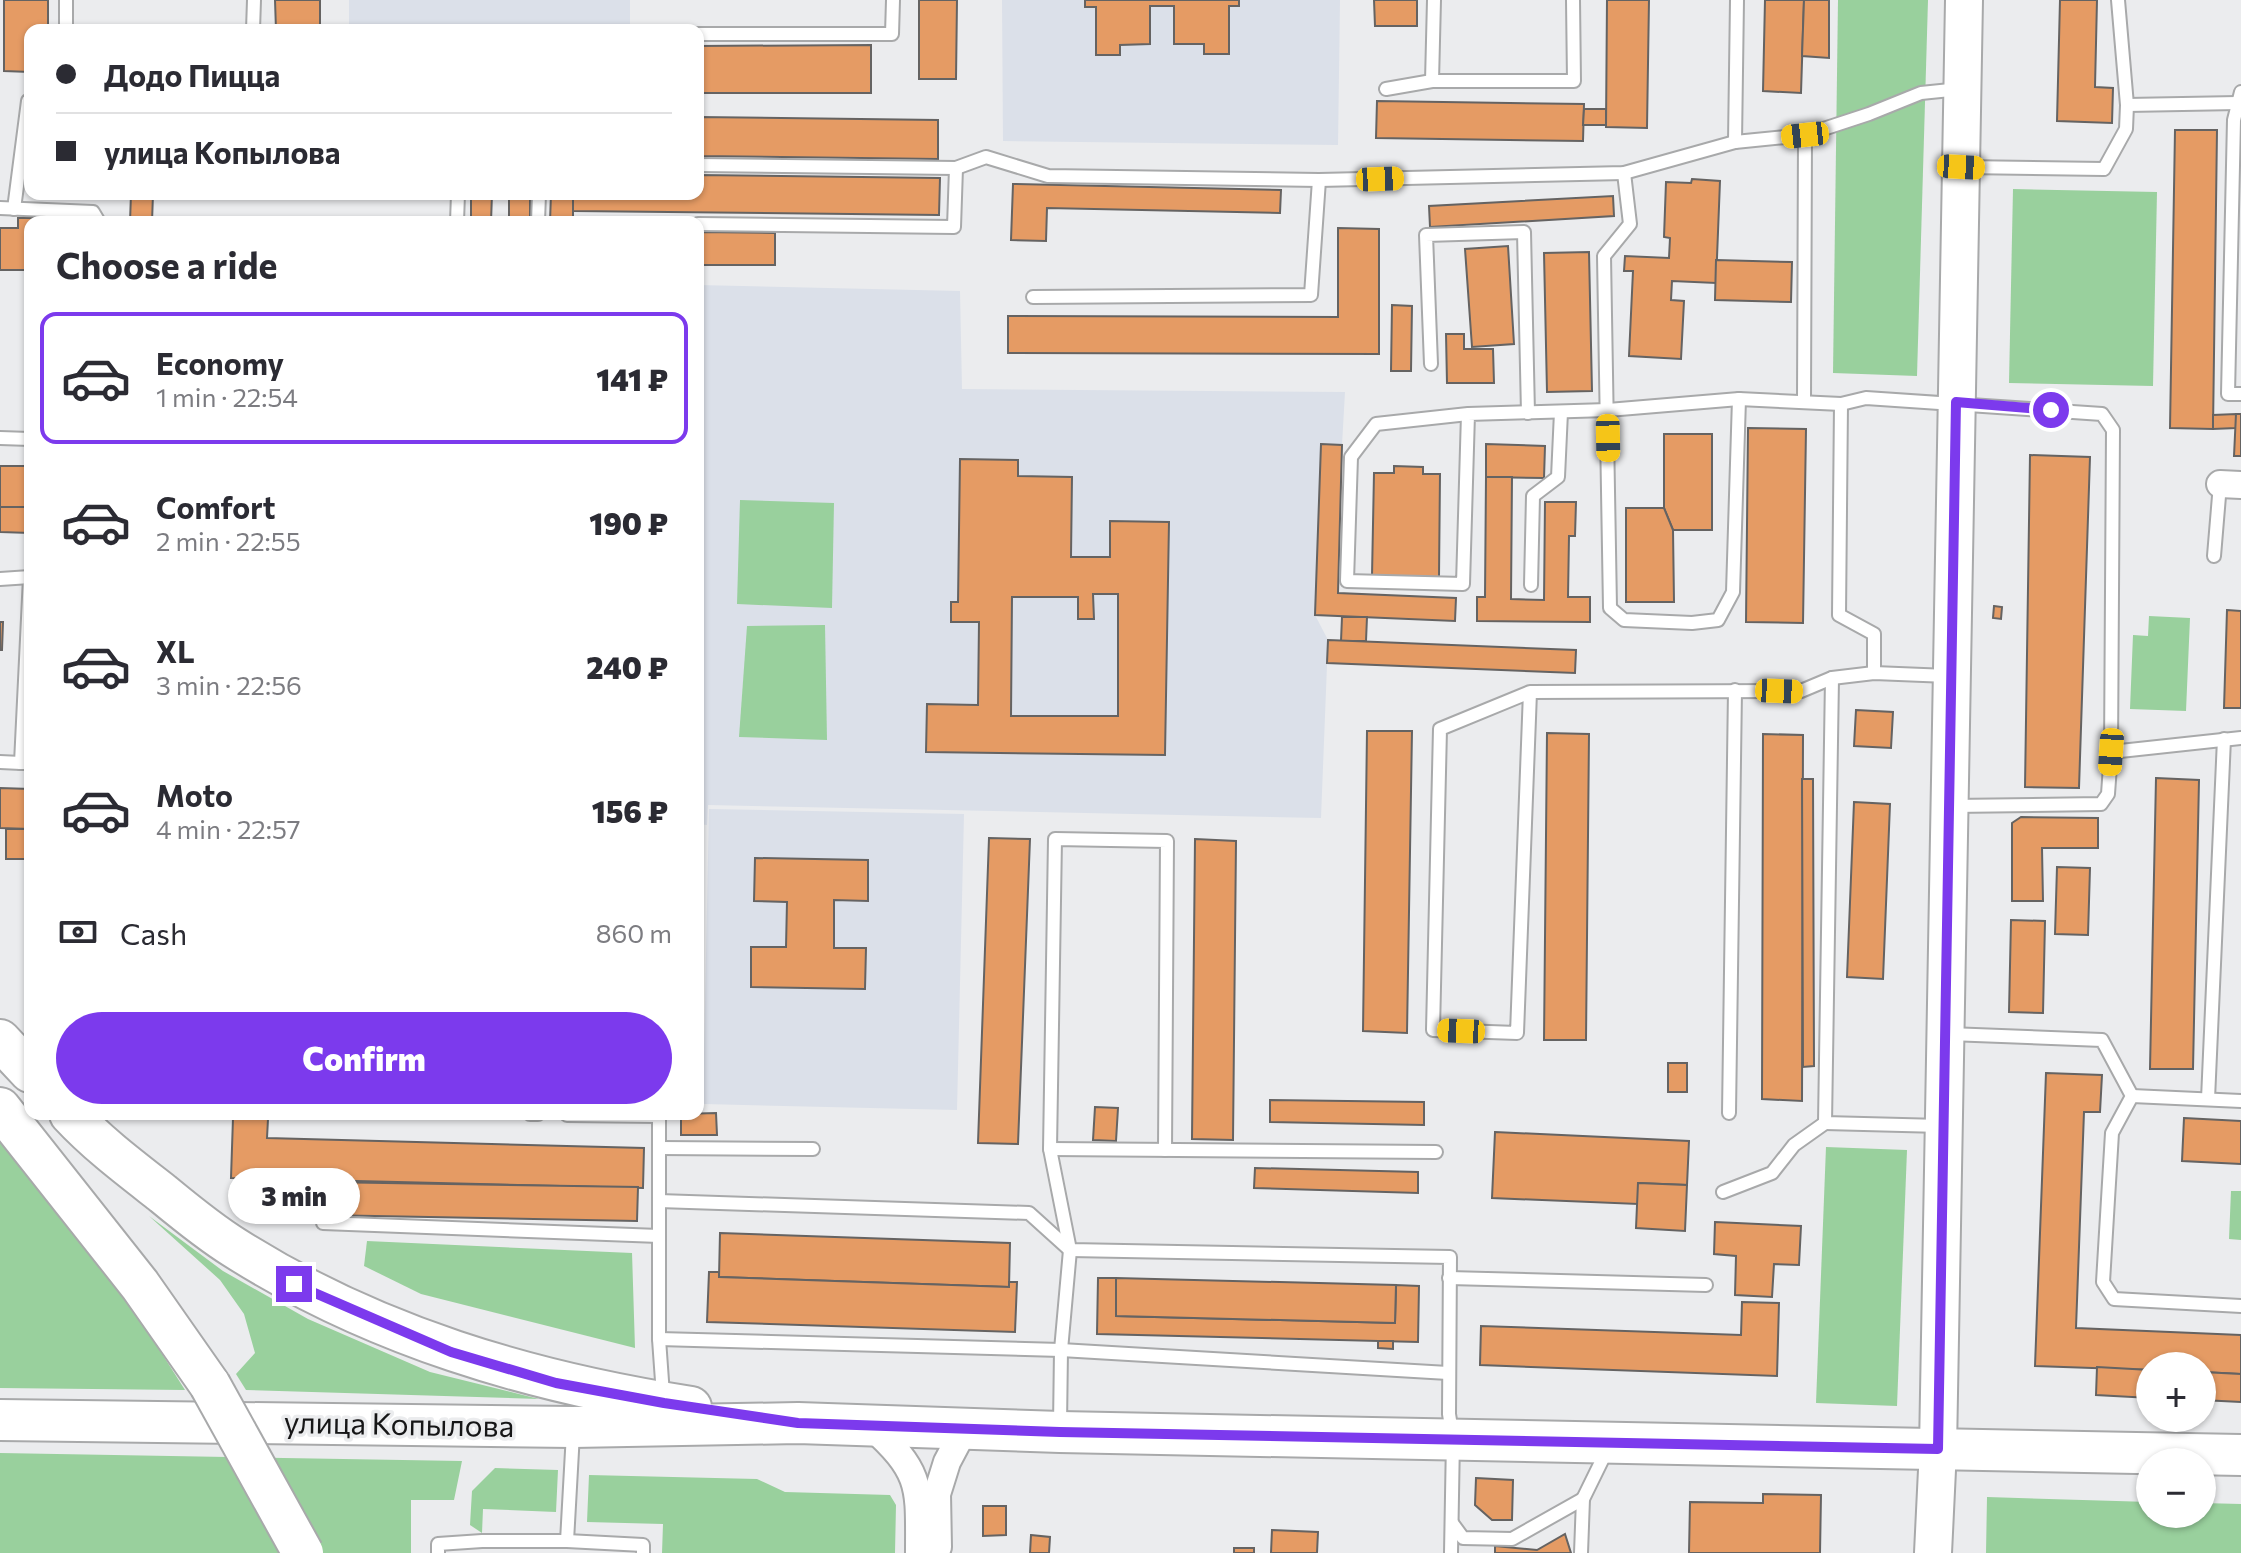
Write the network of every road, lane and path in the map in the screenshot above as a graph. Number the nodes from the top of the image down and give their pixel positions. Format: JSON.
{"nodes":[{"id":1,"x":66,"y":0,"type":"edge"},
{"id":2,"x":254,"y":0,"type":"edge"},
{"id":3,"x":893,"y":0,"type":"edge"},
{"id":4,"x":1434,"y":0,"type":"edge"},
{"id":5,"x":1573,"y":0,"type":"edge"},
{"id":6,"x":1737,"y":0,"type":"edge"},
{"id":7,"x":1964,"y":0,"type":"edge"},
{"id":8,"x":2118,"y":0,"type":"edge"},
{"id":9,"x":66,"y":24,"type":"edge"},
{"id":10,"x":253,"y":24,"type":"edge"},
{"id":11,"x":704,"y":34,"type":"edge"},
{"id":12,"x":1432,"y":81,"type":"junction"},
{"id":13,"x":1963,"y":88,"type":"junction"},
{"id":14,"x":1386,"y":89,"type":"dead end"},
{"id":15,"x":2240,"y":98,"type":"edge"},
{"id":16,"x":2127,"y":105,"type":"junction"},
{"id":17,"x":24,"y":132,"type":"edge"},
{"id":18,"x":1805,"y":135,"type":"junction"},
{"id":19,"x":1735,"y":142,"type":"junction"},
{"id":20,"x":704,"y":165,"type":"edge"},
{"id":21,"x":1961,"y":167,"type":"junction"},
{"id":22,"x":956,"y":168,"type":"junction"},
{"id":23,"x":1624,"y":173,"type":"junction"},
{"id":24,"x":1319,"y":180,"type":"junction"},
{"id":25,"x":0,"y":208,"type":"edge"},
{"id":26,"x":14,"y":209,"type":"junction"},
{"id":27,"x":95,"y":216,"type":"edge"},
{"id":28,"x":704,"y":224,"type":"edge"},
{"id":29,"x":1033,"y":297,"type":"dead end"},
{"id":30,"x":1431,"y":364,"type":"dead end"},
{"id":31,"x":2241,"y":394,"type":"edge"},
{"id":32,"x":1739,"y":399,"type":"junction"},
{"id":33,"x":1804,"y":402,"type":"junction"},
{"id":34,"x":1956,"y":402,"type":"junction"},
{"id":35,"x":1841,"y":404,"type":"junction"},
{"id":36,"x":1608,"y":410,"type":"junction"},
{"id":37,"x":1561,"y":412,"type":"junction"},
{"id":38,"x":1528,"y":413,"type":"junction"},
{"id":39,"x":1468,"y":414,"type":"junction"},
{"id":40,"x":0,"y":438,"type":"edge"},
{"id":41,"x":24,"y":439,"type":"edge"},
{"id":42,"x":2231,"y":484,"type":"edge"},
{"id":43,"x":2214,"y":556,"type":"dead end"},
{"id":44,"x":24,"y":577,"type":"edge"},
{"id":45,"x":0,"y":579,"type":"edge"},
{"id":46,"x":1531,"y":585,"type":"dead end"},
{"id":47,"x":1874,"y":673,"type":"junction"},
{"id":48,"x":1951,"y":677,"type":"junction"},
{"id":49,"x":1832,"y":678,"type":"junction"},
{"id":50,"x":1735,"y":690,"type":"junction"},
{"id":51,"x":1530,"y":692,"type":"junction"},
{"id":52,"x":2241,"y":738,"type":"edge"},
{"id":53,"x":2224,"y":739,"type":"junction"},
{"id":54,"x":2111,"y":752,"type":"junction"},
{"id":55,"x":0,"y":762,"type":"edge"},
{"id":56,"x":24,"y":763,"type":"edge"},
{"id":57,"x":1950,"y":806,"type":"junction"},
{"id":58,"x":1946,"y":1034,"type":"junction"},
{"id":59,"x":0,"y":1040,"type":"edge"},
{"id":60,"x":24,"y":1066,"type":"edge"},
{"id":61,"x":2132,"y":1096,"type":"junction"},
{"id":62,"x":2208,"y":1099,"type":"junction"},
{"id":63,"x":2241,"y":1101,"type":"edge"},
{"id":64,"x":0,"y":1108,"type":"edge"},
{"id":65,"x":1729,"y":1113,"type":"dead end"},
{"id":66,"x":76,"y":1120,"type":"edge"},
{"id":67,"x":659,"y":1120,"type":"edge"},
{"id":68,"x":1825,"y":1123,"type":"junction"},
{"id":69,"x":1945,"y":1126,"type":"junction"},
{"id":70,"x":660,"y":1148,"type":"junction"},
{"id":71,"x":813,"y":1149,"type":"dead end"},
{"id":72,"x":1050,"y":1149,"type":"junction"},
{"id":73,"x":1165,"y":1150,"type":"junction"},
{"id":74,"x":1436,"y":1152,"type":"dead end"},
{"id":75,"x":1723,"y":1192,"type":"dead end"},
{"id":76,"x":659,"y":1201,"type":"junction"},
{"id":77,"x":323,"y":1223,"type":"dead end"},
{"id":78,"x":659,"y":1236,"type":"junction"},
{"id":79,"x":1070,"y":1250,"type":"junction"},
{"id":80,"x":1449,"y":1278,"type":"junction"},
{"id":81,"x":1706,"y":1285,"type":"dead end"},
{"id":82,"x":2241,"y":1306,"type":"edge"},
{"id":83,"x":659,"y":1339,"type":"junction"},
{"id":84,"x":1061,"y":1350,"type":"junction"},
{"id":85,"x":1448,"y":1373,"type":"junction"},
{"id":86,"x":664,"y":1403,"type":"junction"},
{"id":87,"x":0,"y":1420,"type":"edge"},
{"id":88,"x":798,"y":1423,"type":"junction"},
{"id":89,"x":871,"y":1426,"type":"junction"},
{"id":90,"x":573,"y":1427,"type":"junction"},
{"id":91,"x":965,"y":1428,"type":"junction"},
{"id":92,"x":1060,"y":1432,"type":"junction"},
{"id":93,"x":1453,"y":1439,"type":"junction"},
{"id":94,"x":1611,"y":1442,"type":"junction"},
{"id":95,"x":1938,"y":1449,"type":"junction"},
{"id":96,"x":2241,"y":1455,"type":"edge"},
{"id":97,"x":1583,"y":1499,"type":"junction"},
{"id":98,"x":1452,"y":1522,"type":"junction"},
{"id":99,"x":567,"y":1541,"type":"junction"},
{"id":100,"x":482,"y":1547,"type":"edge"},
{"id":101,"x":589,"y":1548,"type":"edge"},
{"id":102,"x":303,"y":1553,"type":"edge"},
{"id":103,"x":438,"y":1553,"type":"edge"},
{"id":104,"x":643,"y":1553,"type":"edge"},
{"id":105,"x":919,"y":1553,"type":"edge"},
{"id":106,"x":938,"y":1553,"type":"edge"},
{"id":107,"x":1451,"y":1553,"type":"edge"},
{"id":108,"x":1581,"y":1553,"type":"edge"},
{"id":109,"x":1933,"y":1553,"type":"edge"}],
"edges":[{"from":1,"to":9,"type":"lane"},
{"from":2,"to":10,"type":"lane"},
{"from":3,"to":11,"type":"lane"},
{"from":4,"to":12,"type":"lane"},
{"from":5,"to":12,"type":"lane"},
{"from":6,"to":19,"type":"lane"},
{"from":7,"to":13,"type":"main road"},
{"from":8,"to":16,"type":"lane"},
{"from":12,"to":14,"type":"lane"},
{"from":13,"to":18,"type":"lane"},
{"from":13,"to":21,"type":"main road"},
{"from":15,"to":16,"type":"lane"},
{"from":15,"to":31,"type":"lane"},
{"from":16,"to":21,"type":"lane"},
{"from":17,"to":26,"type":"lane"},
{"from":18,"to":19,"type":"lane"},
{"from":18,"to":33,"type":"lane"},
{"from":19,"to":23,"type":"lane"},
{"from":20,"to":22,"type":"lane"},
{"from":21,"to":34,"type":"main road"},
{"from":22,"to":24,"type":"lane"},
{"from":22,"to":28,"type":"lane"},
{"from":23,"to":24,"type":"lane"},
{"from":23,"to":36,"type":"lane"},
{"from":24,"to":29,"type":"lane"},
{"from":25,"to":26,"type":"lane"},
{"from":26,"to":27,"type":"lane"},
{"from":30,"to":38,"type":"lane"},
{"from":32,"to":33,"type":"lane"},
{"from":32,"to":36,"type":"lane"},
{"from":32,"to":36,"type":"lane"},
{"from":33,"to":35,"type":"lane"},
{"from":34,"to":35,"type":"lane"},
{"from":34,"to":48,"type":"main road"},
{"from":34,"to":54,"type":"lane"},
{"from":35,"to":47,"type":"lane"},
{"from":36,"to":37,"type":"lane"},
{"from":37,"to":38,"type":"lane"},
{"from":37,"to":46,"type":"lane"},
{"from":38,"to":39,"type":"lane"},
{"from":39,"to":39,"type":"lane"},
{"from":40,"to":41,"type":"lane"},
{"from":42,"to":43,"type":"lane"},
{"from":44,"to":45,"type":"lane"},
{"from":47,"to":48,"type":"lane"},
{"from":47,"to":49,"type":"lane"},
{"from":48,"to":57,"type":"main road"},
{"from":49,"to":50,"type":"lane"},
{"from":49,"to":68,"type":"lane"},
{"from":50,"to":51,"type":"lane"},
{"from":50,"to":65,"type":"lane"},
{"from":51,"to":51,"type":"lane"},
{"from":52,"to":53,"type":"lane"},
{"from":53,"to":54,"type":"lane"},
{"from":53,"to":62,"type":"lane"},
{"from":54,"to":57,"type":"lane"},
{"from":55,"to":56,"type":"lane"},
{"from":57,"to":58,"type":"main road"},
{"from":58,"to":61,"type":"lane"},
{"from":58,"to":69,"type":"main road"},
{"from":59,"to":60,"type":"main road"},
{"from":61,"to":62,"type":"lane"},
{"from":61,"to":82,"type":"lane"},
{"from":62,"to":63,"type":"lane"},
{"from":64,"to":102,"type":"main road","bridge":true},
{"from":66,"to":86,"type":"main road","name":"улица Копылова"},
{"from":67,"to":70,"type":"lane"},
{"from":68,"to":69,"type":"lane"},
{"from":68,"to":75,"type":"lane"},
{"from":69,"to":95,"type":"main road"},
{"from":70,"to":71,"type":"lane"},
{"from":70,"to":76,"type":"lane"},
{"from":72,"to":73,"type":"lane"},
{"from":72,"to":73,"type":"lane"},
{"from":72,"to":79,"type":"lane"},
{"from":73,"to":74,"type":"lane"},
{"from":76,"to":78,"type":"lane"},
{"from":76,"to":79,"type":"lane"},
{"from":77,"to":78,"type":"lane"},
{"from":78,"to":83,"type":"lane"},
{"from":79,"to":80,"type":"lane"},
{"from":79,"to":84,"type":"lane"},
{"from":80,"to":81,"type":"lane"},
{"from":80,"to":85,"type":"lane"},
{"from":83,"to":84,"type":"lane"},
{"from":83,"to":86,"type":"lane"},
{"from":84,"to":85,"type":"lane"},
{"from":84,"to":92,"type":"lane"},
{"from":85,"to":93,"type":"lane"},
{"from":86,"to":88,"type":"main road","name":"улица Копылова"},
{"from":87,"to":90,"type":"main road","name":"улица Копылова"},
{"from":88,"to":89,"type":"main road","name":"улица Копылова"},
{"from":88,"to":90,"type":"main road","name":"улица Копылова"},
{"from":89,"to":91,"type":"main road","name":"улица Копылова"},
{"from":89,"to":105,"type":"street"},
{"from":90,"to":99,"type":"lane"},
{"from":91,"to":92,"type":"main road","name":"улица Копылова"},
{"from":91,"to":106,"type":"street"},
{"from":92,"to":93,"type":"main road","name":"улица Копылова"},
{"from":93,"to":94,"type":"main road","name":"улица Копылова"},
{"from":93,"to":98,"type":"lane"},
{"from":94,"to":95,"type":"main road","name":"улица Копылова"},
{"from":94,"to":97,"type":"lane"},
{"from":95,"to":96,"type":"main road","name":"улица Копылова"},
{"from":95,"to":109,"type":"main road"},
{"from":97,"to":98,"type":"lane"},
{"from":97,"to":108,"type":"lane"},
{"from":98,"to":107,"type":"lane"},
{"from":99,"to":100,"type":"lane"},
{"from":99,"to":101,"type":"lane"},
{"from":100,"to":103,"type":"lane"},
{"from":101,"to":104,"type":"lane"}]}
